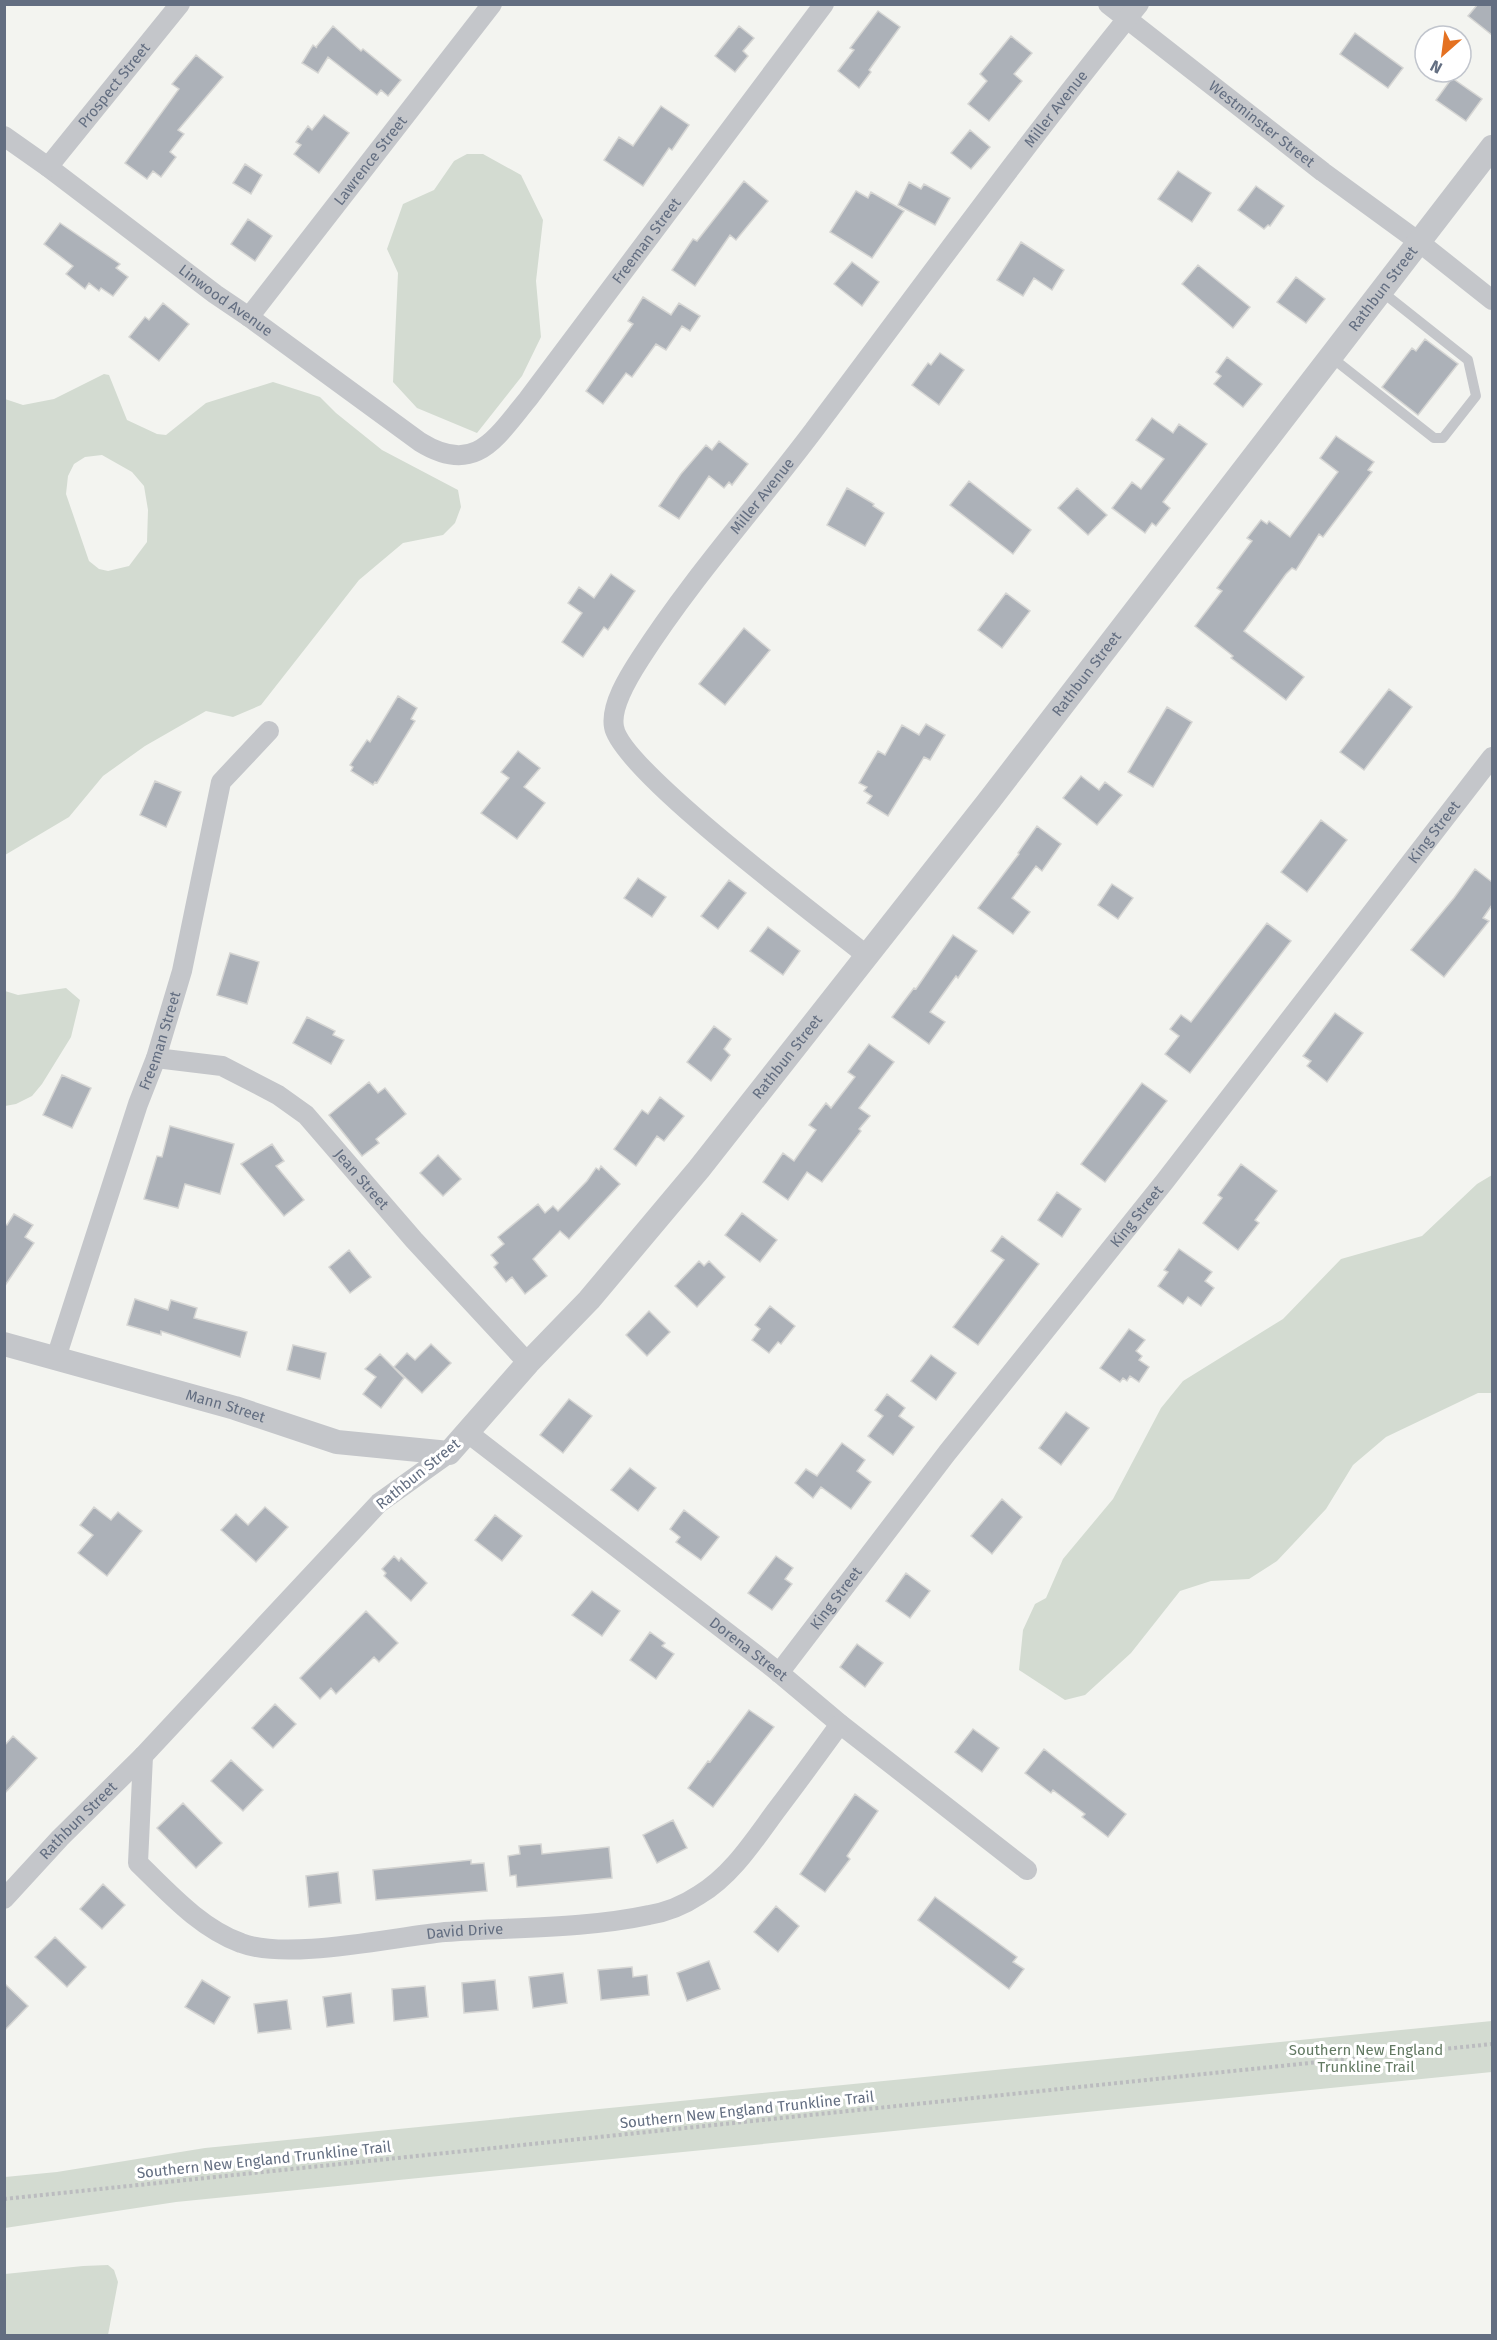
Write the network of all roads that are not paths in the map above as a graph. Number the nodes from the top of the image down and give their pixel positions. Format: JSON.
{"nodes":[{"id":1,"x":180,"y":4,"type":"edge"},
{"id":2,"x":492,"y":4,"type":"edge"},
{"id":3,"x":824,"y":4,"type":"edge"},
{"id":4,"x":1108,"y":4,"type":"edge"},
{"id":5,"x":1133,"y":12,"type":"edge"},
{"id":6,"x":4,"y":136,"type":"edge"},
{"id":7,"x":1492,"y":147,"type":"edge"},
{"id":8,"x":48,"y":167,"type":"junction"},
{"id":9,"x":1419,"y":242,"type":"junction"},
{"id":10,"x":1381,"y":290,"type":"junction"},
{"id":11,"x":1492,"y":300,"type":"edge"},
{"id":12,"x":249,"y":317,"type":"junction"},
{"id":13,"x":1331,"y":357,"type":"junction"},
{"id":14,"x":453,"y":456,"type":"joint"},
{"id":15,"x":268,"y":731,"type":"dead end"},
{"id":16,"x":1492,"y":758,"type":"edge"},
{"id":17,"x":866,"y":955,"type":"junction"},
{"id":18,"x":156,"y":1058,"type":"junction"},
{"id":19,"x":4,"y":1344,"type":"edge"},
{"id":20,"x":56,"y":1358,"type":"junction"},
{"id":21,"x":528,"y":1363,"type":"junction"},
{"id":22,"x":468,"y":1433,"type":"junction"},
{"id":23,"x":449,"y":1453,"type":"junction"},
{"id":24,"x":778,"y":1672,"type":"junction"},
{"id":25,"x":840,"y":1724,"type":"junction"},
{"id":26,"x":142,"y":1756,"type":"junction"},
{"id":27,"x":1027,"y":1870,"type":"dead end"},
{"id":28,"x":4,"y":1899,"type":"edge"}],
"edges":[{"from":1,"to":8,"type":"street","name":"Prospect Street"},
{"from":2,"to":12,"type":"street","name":"Lawrence Street"},
{"from":3,"to":14,"type":"street","name":"Freeman Street"},
{"from":4,"to":5,"type":"street","name":"Westminster Street"},
{"from":5,"to":9,"type":"street","name":"Westminster Street"},
{"from":5,"to":17,"type":"street","name":"Miller Avenue"},
{"from":6,"to":8,"type":"street","name":"Linwood Avenue"},
{"from":7,"to":9,"type":"street","name":"Rathbun Street"},
{"from":8,"to":12,"type":"street","name":"Linwood Avenue"},
{"from":9,"to":10,"type":"street","name":"Rathbun Street"},
{"from":9,"to":11,"type":"street","name":"Westminster Street"},
{"from":10,"to":13,"type":"street","name":"Rathbun Street"},
{"from":10,"to":13,"type":"lane"},
{"from":12,"to":14,"type":"street","name":"Linwood Avenue"},
{"from":13,"to":17,"type":"street","name":"Rathbun Street"},
{"from":15,"to":18,"type":"street","name":"Freeman Street"},
{"from":16,"to":24,"type":"street","name":"King Street"},
{"from":17,"to":21,"type":"street","name":"Rathbun Street"},
{"from":18,"to":20,"type":"street","name":"Freeman Street"},
{"from":18,"to":21,"type":"street","name":"Jean Street"},
{"from":19,"to":20,"type":"street","name":"Mann Street"},
{"from":20,"to":23,"type":"street","name":"Mann Street"},
{"from":21,"to":22,"type":"street","name":"Rathbun Street"},
{"from":22,"to":23,"type":"street","name":"Rathbun Street"},
{"from":22,"to":24,"type":"street","name":"Dorena Street"},
{"from":23,"to":26,"type":"street","name":"Rathbun Street"},
{"from":24,"to":25,"type":"street","name":"Dorena Street"},
{"from":25,"to":26,"type":"street","name":"David Drive"},
{"from":25,"to":27,"type":"street","name":"Dorena Street"},
{"from":26,"to":28,"type":"street","name":"Rathbun Street"}]}
